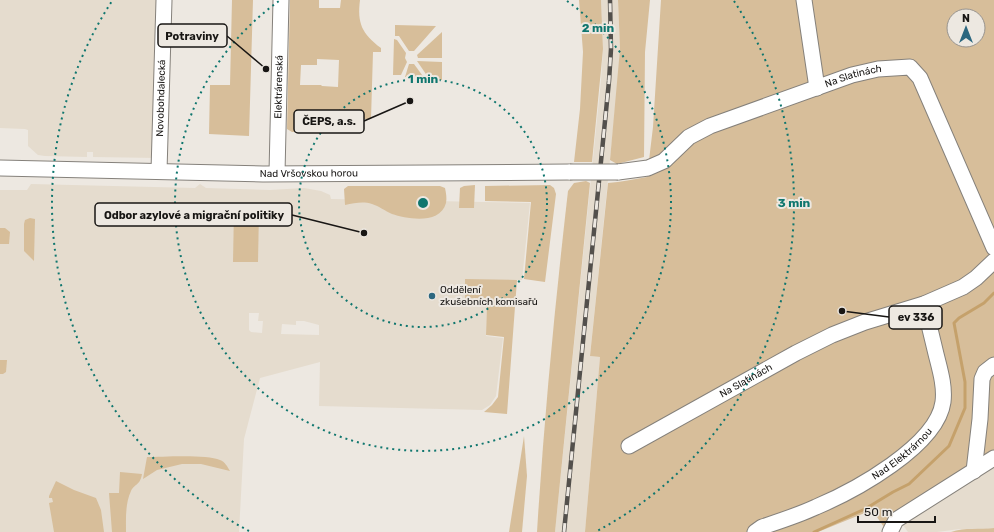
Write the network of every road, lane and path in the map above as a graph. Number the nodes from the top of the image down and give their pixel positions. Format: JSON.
{"nodes":[{"id":1,"x":164,"y":0,"type":"edge"},
{"id":2,"x":282,"y":0,"type":"edge"},
{"id":3,"x":804,"y":0,"type":"edge"},
{"id":4,"x":817,"y":88,"type":"junction"},
{"id":5,"x":0,"y":168,"type":"edge"},
{"id":6,"x":159,"y":171,"type":"junction"},
{"id":7,"x":618,"y":172,"type":"joint"},
{"id":8,"x":277,"y":173,"type":"junction"},
{"id":9,"x":994,"y":248,"type":"edge"},
{"id":10,"x":994,"y":261,"type":"edge"},
{"id":11,"x":924,"y":304,"type":"junction"},
{"id":12,"x":994,"y":365,"type":"edge"},
{"id":13,"x":629,"y":446,"type":"dead end"},
{"id":14,"x":994,"y":458,"type":"edge"},
{"id":15,"x":974,"y":471,"type":"junction"},
{"id":16,"x":893,"y":526,"type":"edge"},
{"id":17,"x":755,"y":532,"type":"edge"}],
"edges":[{"from":1,"to":6,"type":"street","name":"Novobohdalecká"},
{"from":2,"to":8,"type":"street","name":"Elektrárenská"},
{"from":3,"to":4,"type":"street"},
{"from":4,"to":7,"type":"street","name":"Na Slatinách"},
{"from":4,"to":9,"type":"street","name":"Na Slatinách"},
{"from":5,"to":6,"type":"street","name":"Nad Vršovskou horou"},
{"from":6,"to":8,"type":"street","name":"Nad Vršovskou horou"},
{"from":7,"to":8,"type":"street","name":"Nad Vršovskou horou","bridge":true},
{"from":10,"to":11,"type":"street","name":"Na Slatinách"},
{"from":11,"to":13,"type":"street","name":"Na Slatinách"},
{"from":11,"to":17,"type":"street","name":"Nad Elektrárnou"},
{"from":12,"to":15,"type":"street"},
{"from":14,"to":15,"type":"street"},
{"from":15,"to":16,"type":"street"}]}
